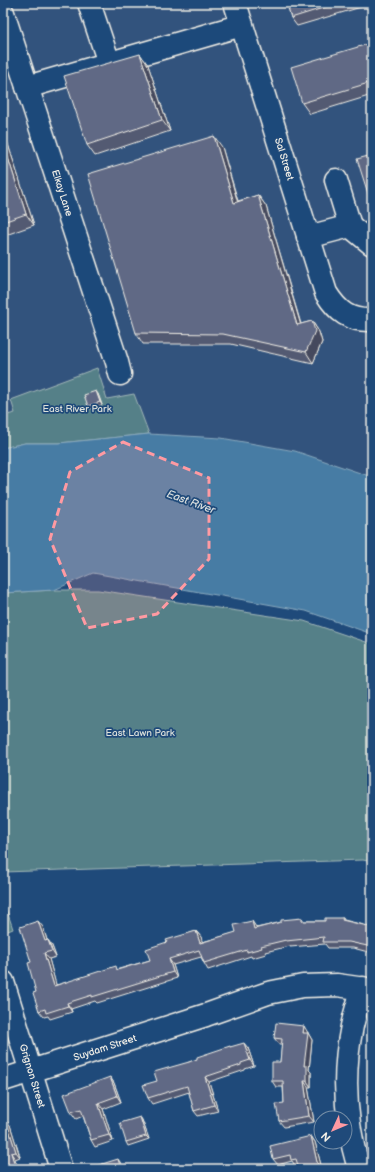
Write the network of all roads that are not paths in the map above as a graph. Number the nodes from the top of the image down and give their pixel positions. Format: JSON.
{"nodes":[{"id":1,"x":90,"y":3,"type":"edge"},
{"id":2,"x":235,"y":3,"type":"edge"},
{"id":3,"x":3,"y":13,"type":"edge"},
{"id":4,"x":242,"y":25,"type":"junction"},
{"id":5,"x":109,"y":63,"type":"junction"},
{"id":6,"x":27,"y":87,"type":"junction"},
{"id":7,"x":336,"y":180,"type":"dead end"},
{"id":8,"x":350,"y":226,"type":"junction"},
{"id":9,"x":308,"y":237,"type":"junction"},
{"id":10,"x":372,"y":244,"type":"edge"},
{"id":11,"x":372,"y":320,"type":"edge"},
{"id":12,"x":120,"y":374,"type":"dead end"},
{"id":13,"x":3,"y":982,"type":"edge"},
{"id":14,"x":368,"y":989,"type":"edge"},
{"id":15,"x":30,"y":1071,"type":"junction"},
{"id":16,"x":3,"y":1080,"type":"edge"},
{"id":17,"x":61,"y":1169,"type":"edge"},
{"id":18,"x":359,"y":1169,"type":"edge"}],
"edges":[{"from":1,"to":5,"type":"street"},
{"from":2,"to":4,"type":"street","name":"Sal Street"},
{"from":3,"to":6,"type":"street","name":"Elkay Lane"},
{"from":4,"to":5,"type":"street"},
{"from":4,"to":9,"type":"street","name":"Sal Street"},
{"from":5,"to":6,"type":"street"},
{"from":6,"to":12,"type":"street","name":"Elkay Lane"},
{"from":7,"to":8,"type":"street"},
{"from":8,"to":9,"type":"street"},
{"from":8,"to":10,"type":"street"},
{"from":9,"to":11,"type":"street","name":"Sal Street"},
{"from":13,"to":15,"type":"street","name":"Grignon Street"},
{"from":14,"to":15,"type":"street","name":"Suydam Street"},
{"from":14,"to":18,"type":"street"},
{"from":15,"to":16,"type":"street","name":"Suydam Street"},
{"from":15,"to":17,"type":"street","name":"Grignon Street"}]}
